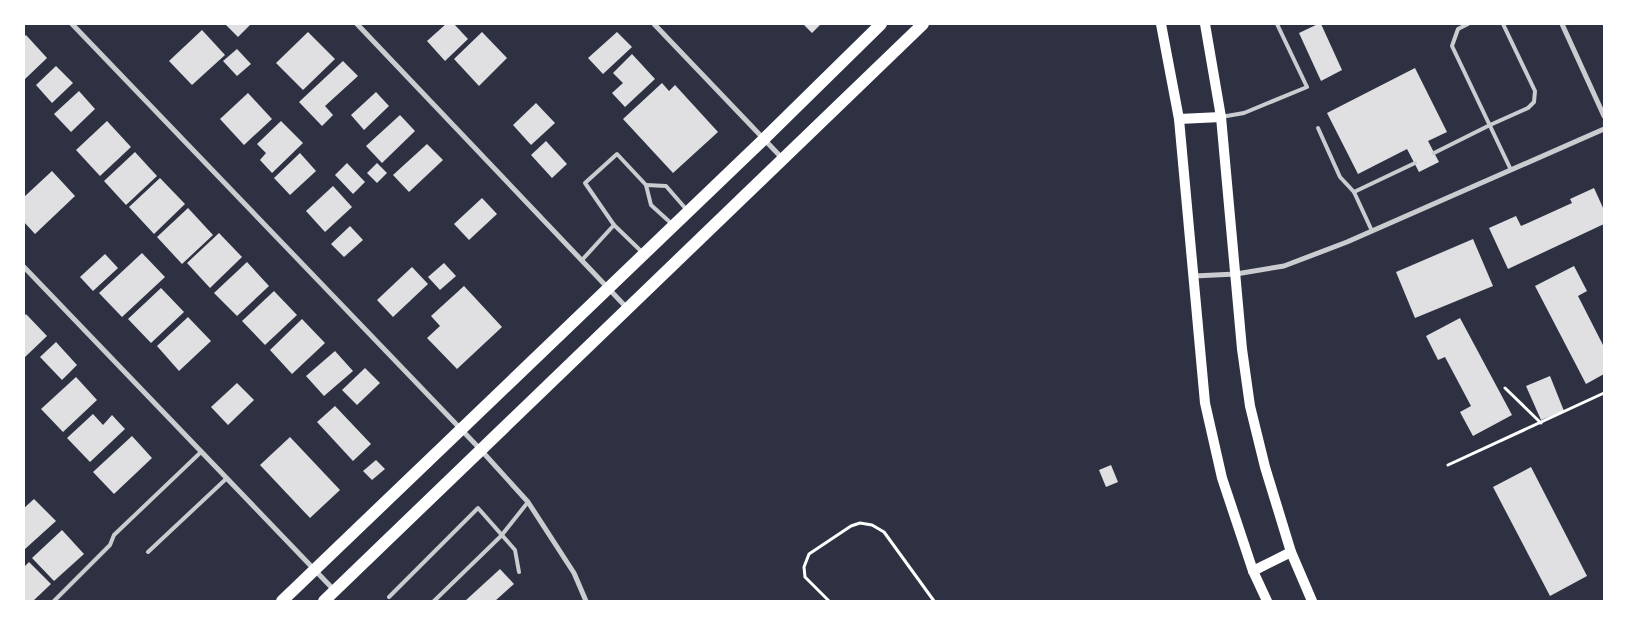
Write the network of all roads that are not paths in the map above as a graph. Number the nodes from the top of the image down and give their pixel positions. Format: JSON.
{"nodes":[{"id":1,"x":72,"y":24,"type":"edge"},
{"id":2,"x":357,"y":24,"type":"edge"},
{"id":3,"x":654,"y":24,"type":"edge"},
{"id":4,"x":881,"y":24,"type":"edge"},
{"id":5,"x":923,"y":24,"type":"edge"},
{"id":6,"x":1161,"y":24,"type":"edge"},
{"id":7,"x":1205,"y":24,"type":"edge"},
{"id":8,"x":1277,"y":24,"type":"edge"},
{"id":9,"x":1468,"y":24,"type":"edge"},
{"id":10,"x":1503,"y":24,"type":"edge"},
{"id":11,"x":1562,"y":24,"type":"edge"},
{"id":12,"x":1604,"y":116,"type":"edge"},
{"id":13,"x":1221,"y":117,"type":"junction"},
{"id":14,"x":1179,"y":119,"type":"junction"},
{"id":15,"x":1490,"y":125,"type":"junction"},
{"id":16,"x":1318,"y":128,"type":"dead end"},
{"id":17,"x":1604,"y":129,"type":"edge"},
{"id":18,"x":764,"y":139,"type":"junction"},
{"id":19,"x":1434,"y":153,"type":"dead end"},
{"id":20,"x":784,"y":160,"type":"junction"},
{"id":21,"x":1415,"y":163,"type":"dead end"},
{"id":22,"x":1511,"y":170,"type":"junction"},
{"id":23,"x":646,"y":185,"type":"junction"},
{"id":24,"x":1354,"y":192,"type":"junction"},
{"id":25,"x":688,"y":212,"type":"junction"},
{"id":26,"x":614,"y":226,"type":"junction"},
{"id":27,"x":673,"y":226,"type":"junction"},
{"id":28,"x":1372,"y":231,"type":"junction"},
{"id":29,"x":644,"y":254,"type":"junction"},
{"id":30,"x":582,"y":260,"type":"junction"},
{"id":31,"x":24,"y":268,"type":"edge"},
{"id":32,"x":1236,"y":274,"type":"junction"},
{"id":33,"x":1192,"y":276,"type":"junction"},
{"id":34,"x":608,"y":288,"type":"junction"},
{"id":35,"x":627,"y":309,"type":"junction"},
{"id":36,"x":461,"y":430,"type":"junction"},
{"id":37,"x":480,"y":449,"type":"junction"},
{"id":38,"x":201,"y":452,"type":"junction"},
{"id":39,"x":227,"y":478,"type":"junction"},
{"id":40,"x":528,"y":502,"type":"junction"},
{"id":41,"x":501,"y":536,"type":"junction"},
{"id":42,"x":148,"y":552,"type":"dead end"},
{"id":43,"x":1291,"y":552,"type":"junction"},
{"id":44,"x":315,"y":570,"type":"junction"},
{"id":45,"x":1253,"y":571,"type":"junction"},
{"id":46,"x":518,"y":572,"type":"dead end"},
{"id":47,"x":335,"y":591,"type":"junction"},
{"id":48,"x":388,"y":596,"type":"dead end"},
{"id":49,"x":54,"y":601,"type":"edge"},
{"id":50,"x":282,"y":601,"type":"edge"},
{"id":51,"x":324,"y":601,"type":"edge"},
{"id":52,"x":434,"y":601,"type":"edge"},
{"id":53,"x":586,"y":601,"type":"edge"},
{"id":54,"x":1266,"y":601,"type":"edge"},
{"id":55,"x":1312,"y":601,"type":"edge"}],
"edges":[{"from":1,"to":36,"type":"street"},
{"from":2,"to":30,"type":"street"},
{"from":3,"to":18,"type":"street"},
{"from":4,"to":18,"type":"main road"},
{"from":5,"to":20,"type":"main road"},
{"from":6,"to":14,"type":"main road"},
{"from":7,"to":13,"type":"main road"},
{"from":8,"to":13,"type":"lane"},
{"from":9,"to":15,"type":"lane"},
{"from":10,"to":15,"type":"lane"},
{"from":11,"to":12,"type":"street"},
{"from":13,"to":14,"type":"main road"},
{"from":13,"to":32,"type":"main road"},
{"from":14,"to":33,"type":"main road"},
{"from":15,"to":19,"type":"lane"},
{"from":15,"to":22,"type":"lane"},
{"from":16,"to":24,"type":"lane"},
{"from":17,"to":22,"type":"street"},
{"from":18,"to":20,"type":"street"},
{"from":18,"to":25,"type":"main road"},
{"from":20,"to":35,"type":"main road"},
{"from":21,"to":24,"type":"lane"},
{"from":22,"to":28,"type":"street"},
{"from":23,"to":25,"type":"lane"},
{"from":23,"to":26,"type":"lane"},
{"from":23,"to":27,"type":"lane"},
{"from":24,"to":28,"type":"lane"},
{"from":25,"to":27,"type":"main road"},
{"from":26,"to":29,"type":"lane"},
{"from":26,"to":30,"type":"lane"},
{"from":27,"to":29,"type":"main road"},
{"from":28,"to":32,"type":"street"},
{"from":29,"to":34,"type":"main road"},
{"from":30,"to":34,"type":"street"},
{"from":31,"to":38,"type":"street"},
{"from":32,"to":33,"type":"street"},
{"from":32,"to":43,"type":"main road"},
{"from":33,"to":45,"type":"main road"},
{"from":34,"to":35,"type":"street"},
{"from":34,"to":36,"type":"main road"},
{"from":35,"to":37,"type":"main road"},
{"from":36,"to":37,"type":"street"},
{"from":36,"to":44,"type":"main road"},
{"from":37,"to":40,"type":"street"},
{"from":37,"to":47,"type":"main road"},
{"from":38,"to":39,"type":"street"},
{"from":38,"to":49,"type":"lane"},
{"from":39,"to":42,"type":"lane"},
{"from":39,"to":44,"type":"street"},
{"from":40,"to":41,"type":"lane"},
{"from":40,"to":53,"type":"street"},
{"from":41,"to":46,"type":"lane"},
{"from":41,"to":48,"type":"lane"},
{"from":41,"to":52,"type":"lane"},
{"from":43,"to":45,"type":"main road"},
{"from":43,"to":55,"type":"main road"},
{"from":44,"to":47,"type":"street"},
{"from":44,"to":50,"type":"main road"},
{"from":45,"to":54,"type":"main road"},
{"from":47,"to":51,"type":"main road"}]}
